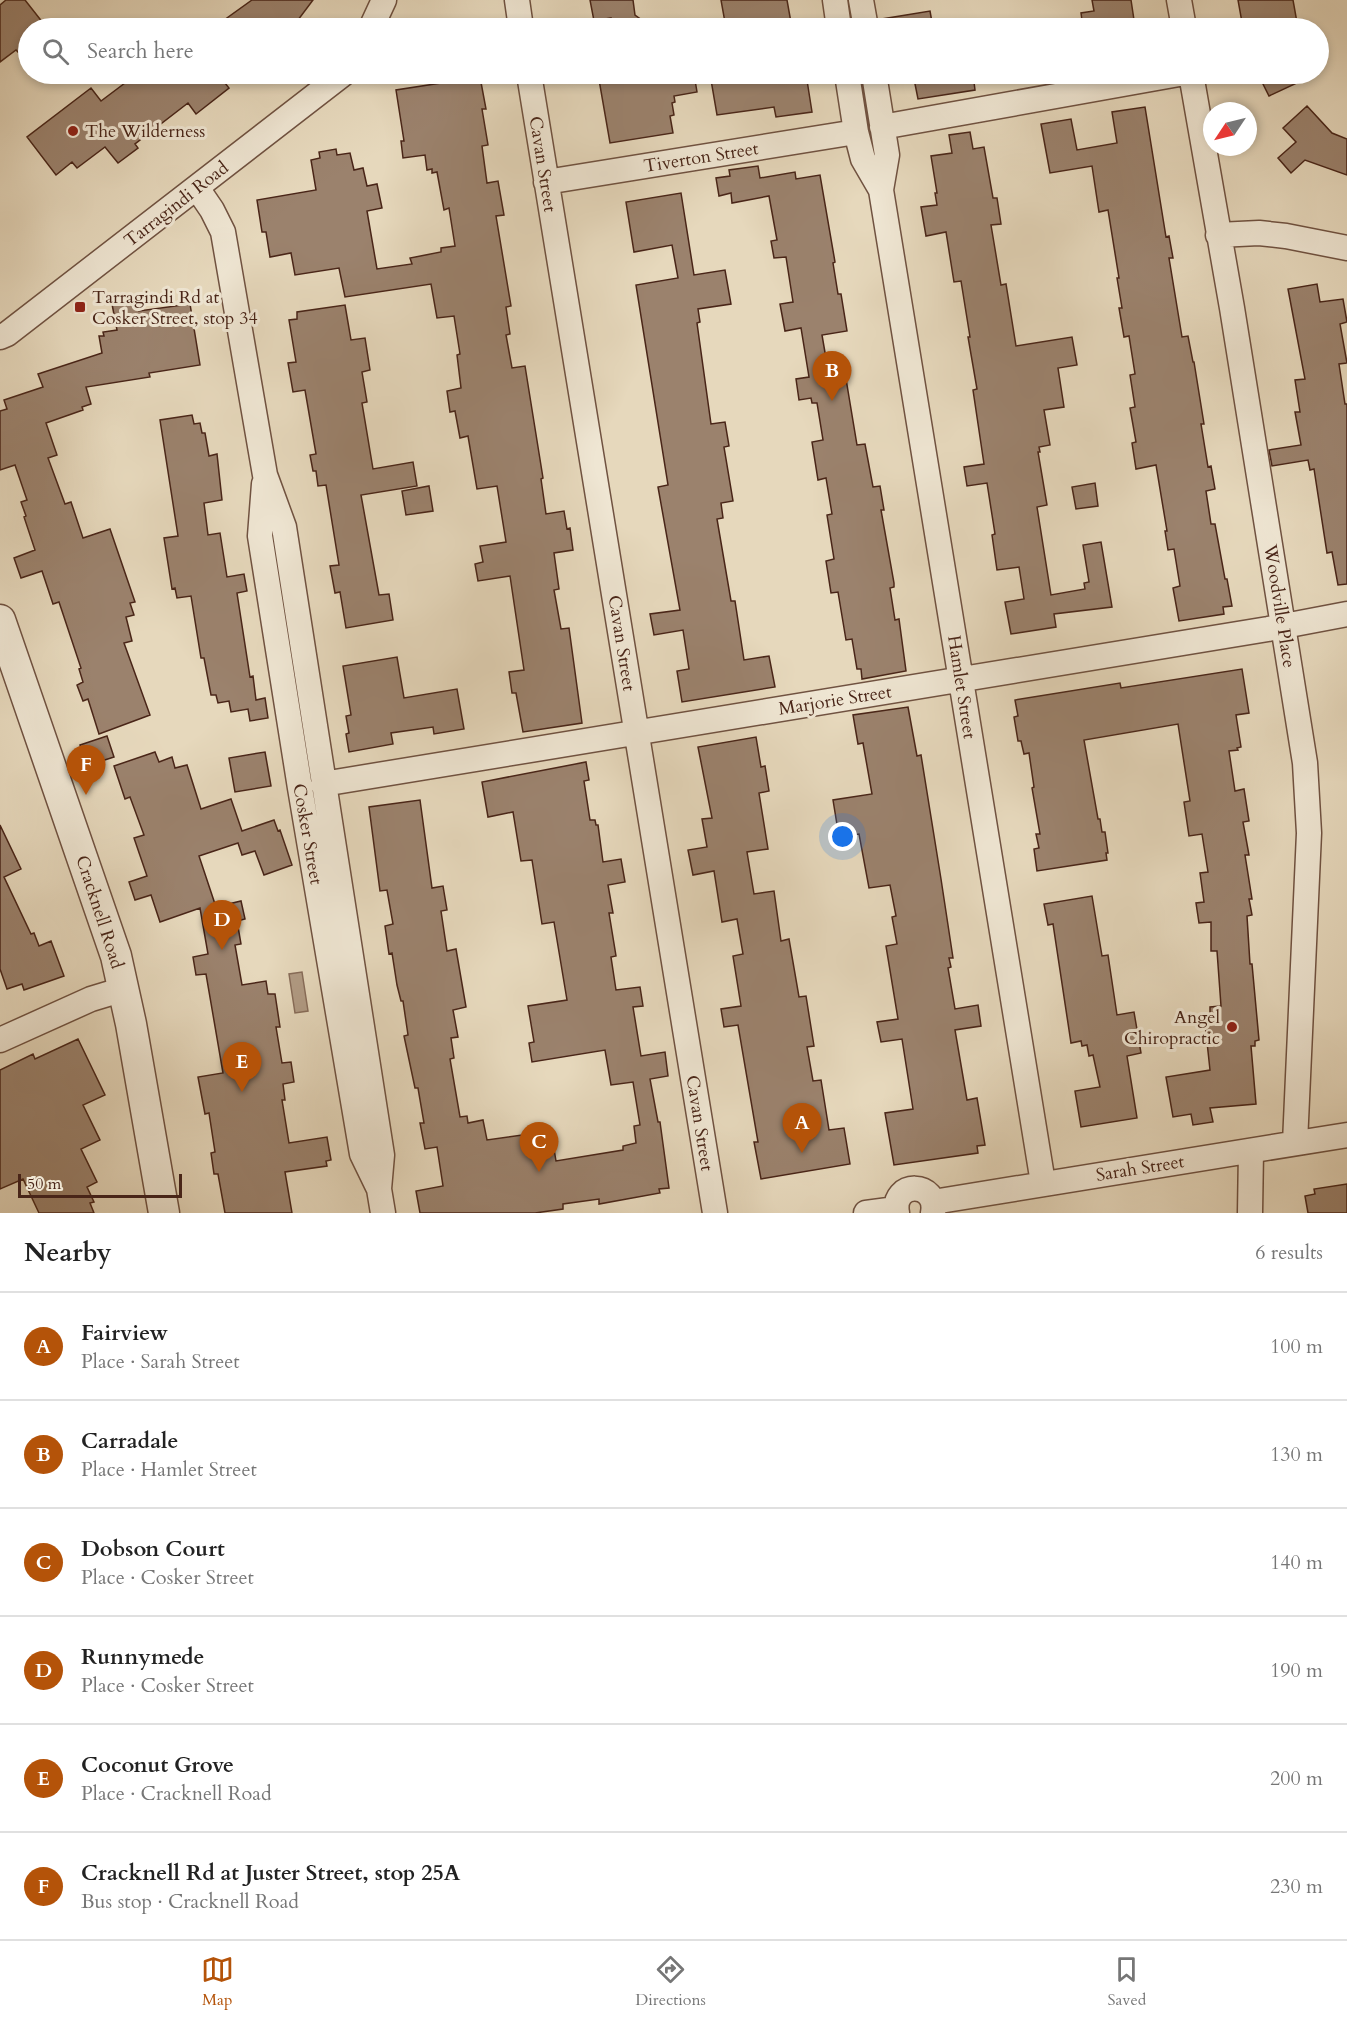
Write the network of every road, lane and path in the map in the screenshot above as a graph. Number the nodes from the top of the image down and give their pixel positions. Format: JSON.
{"nodes":[{"id":1,"x":384,"y":0,"type":"edge"},
{"id":2,"x":517,"y":0,"type":"edge"},
{"id":3,"x":835,"y":0,"type":"edge"},
{"id":4,"x":861,"y":0,"type":"edge"},
{"id":5,"x":1179,"y":0,"type":"edge"},
{"id":6,"x":376,"y":18,"type":"edge"},
{"id":7,"x":520,"y":18,"type":"edge"},
{"id":8,"x":838,"y":18,"type":"edge"},
{"id":9,"x":864,"y":18,"type":"edge"},
{"id":10,"x":1182,"y":18,"type":"edge"},
{"id":11,"x":330,"y":84,"type":"edge"},
{"id":12,"x":531,"y":84,"type":"edge"},
{"id":13,"x":849,"y":84,"type":"edge"},
{"id":14,"x":876,"y":84,"type":"edge"},
{"id":15,"x":1123,"y":84,"type":"edge"},
{"id":16,"x":1193,"y":84,"type":"edge"},
{"id":17,"x":882,"y":127,"type":"junction"},
{"id":18,"x":856,"y":132,"type":"junction"},
{"id":19,"x":546,"y":182,"type":"junction"},
{"id":20,"x":196,"y":188,"type":"junction"},
{"id":21,"x":881,"y":190,"type":"junction"},
{"id":22,"x":1218,"y":235,"type":"junction"},
{"id":23,"x":1347,"y":248,"type":"edge"},
{"id":24,"x":2,"y":338,"type":"edge"},
{"id":25,"x":265,"y":476,"type":"junction"},
{"id":26,"x":1347,"y":614,"type":"edge"},
{"id":27,"x":0,"y":620,"type":"edge"},
{"id":28,"x":1284,"y":626,"type":"junction"},
{"id":29,"x":960,"y":679,"type":"junction"},
{"id":30,"x":636,"y":733,"type":"junction"},
{"id":31,"x":323,"y":784,"type":"junction"},
{"id":32,"x":124,"y":989,"type":"junction"},
{"id":33,"x":0,"y":1040,"type":"edge"},
{"id":34,"x":1347,"y":1135,"type":"edge"},
{"id":35,"x":1295,"y":1143,"type":"junction"},
{"id":36,"x":1251,"y":1151,"type":"junction"},
{"id":37,"x":1043,"y":1183,"type":"junction"},
{"id":38,"x":380,"y":1189,"type":"junction"},
{"id":39,"x":933,"y":1208,"type":"edge"},
{"id":40,"x":896,"y":1211,"type":"edge"},
{"id":41,"x":164,"y":1213,"type":"edge"},
{"id":42,"x":383,"y":1213,"type":"edge"},
{"id":43,"x":715,"y":1213,"type":"edge"},
{"id":44,"x":866,"y":1213,"type":"edge"},
{"id":45,"x":1250,"y":1213,"type":"edge"}],
"edges":[{"from":1,"to":6,"type":"street"},
{"from":2,"to":7,"type":"street"},
{"from":3,"to":8,"type":"street"},
{"from":4,"to":9,"type":"street"},
{"from":5,"to":10,"type":"street"},
{"from":11,"to":20,"type":"street","name":"Tarragindi Road"},
{"from":12,"to":19,"type":"street","name":"Cavan Street"},
{"from":13,"to":18,"type":"street","name":"Hamlet Street"},
{"from":14,"to":17,"type":"street","name":"Hamlet Street"},
{"from":15,"to":17,"type":"street"},
{"from":16,"to":22,"type":"street","name":"Woodville Place"},
{"from":17,"to":21,"type":"street","name":"Hamlet Street"},
{"from":18,"to":19,"type":"street","name":"Tiverton Street"},
{"from":18,"to":21,"type":"street","name":"Hamlet Street"},
{"from":19,"to":30,"type":"street","name":"Cavan Street"},
{"from":20,"to":24,"type":"street","name":"Tarragindi Road"},
{"from":20,"to":25,"type":"street","name":"Cosker Street"},
{"from":21,"to":29,"type":"street","name":"Hamlet Street"},
{"from":22,"to":23,"type":"street"},
{"from":22,"to":28,"type":"street","name":"Woodville Place"},
{"from":25,"to":31,"type":"street","name":"Cosker Street"},
{"from":25,"to":38,"type":"street","name":"Cosker Street"},
{"from":26,"to":28,"type":"street","name":"Marjorie Street"},
{"from":27,"to":32,"type":"street","name":"Cracknell Road"},
{"from":28,"to":29,"type":"street","name":"Marjorie Street"},
{"from":28,"to":35,"type":"street","name":"Woodville Place"},
{"from":29,"to":30,"type":"street","name":"Marjorie Street"},
{"from":29,"to":37,"type":"street","name":"Hamlet Street"},
{"from":30,"to":31,"type":"street","name":"Marjorie Street"},
{"from":30,"to":43,"type":"street","name":"Cavan Street"},
{"from":31,"to":38,"type":"street","name":"Cosker Street"},
{"from":32,"to":33,"type":"street"},
{"from":32,"to":41,"type":"street","name":"Cracknell Road"},
{"from":34,"to":35,"type":"street","name":"Sarah Street"},
{"from":35,"to":36,"type":"street","name":"Sarah Street"},
{"from":36,"to":37,"type":"street","name":"Sarah Street"},
{"from":36,"to":45,"type":"street"},
{"from":37,"to":39,"type":"street","name":"Sarah Street"},
{"from":38,"to":42,"type":"street","name":"Cosker Street"},
{"from":39,"to":40,"type":"street"},
{"from":40,"to":44,"type":"street"}]}
